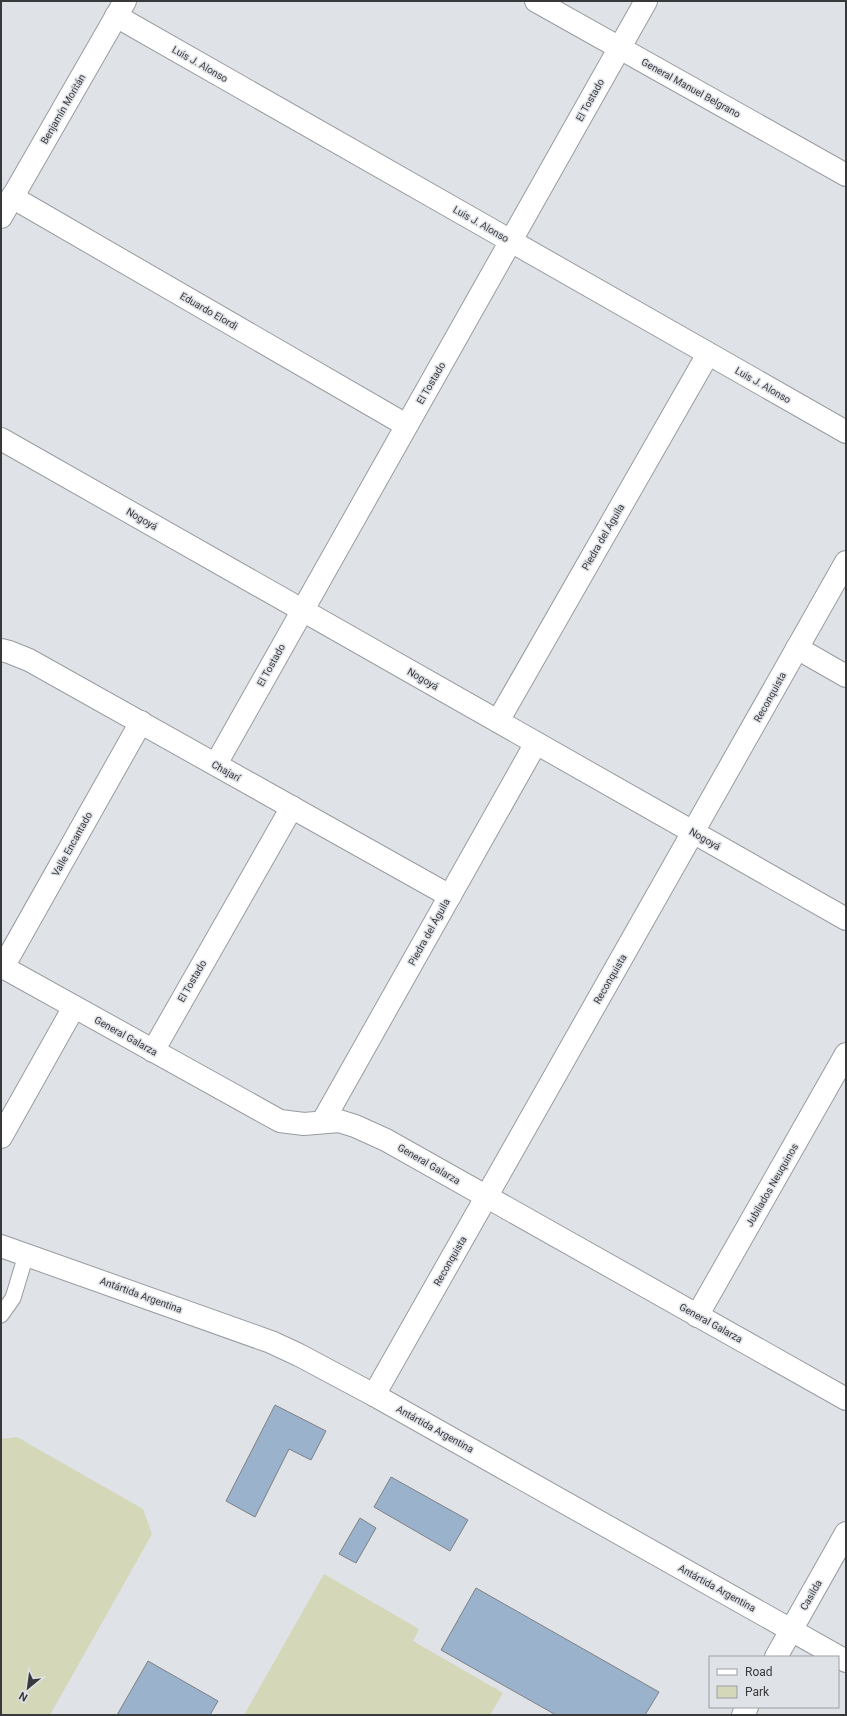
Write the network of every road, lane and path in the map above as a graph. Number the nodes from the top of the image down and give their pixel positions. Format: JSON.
{"nodes":[{"id":1,"x":536,"y":1,"type":"edge"},
{"id":2,"x":646,"y":1,"type":"edge"},
{"id":3,"x":121,"y":8,"type":"edge"},
{"id":4,"x":620,"y":48,"type":"junction"},
{"id":5,"x":846,"y":175,"type":"edge"},
{"id":6,"x":12,"y":197,"type":"junction"},
{"id":7,"x":1,"y":217,"type":"edge"},
{"id":8,"x":511,"y":241,"type":"junction"},
{"id":9,"x":708,"y":354,"type":"junction"},
{"id":10,"x":406,"y":426,"type":"junction"},
{"id":11,"x":846,"y":432,"type":"edge"},
{"id":12,"x":1,"y":439,"type":"edge"},
{"id":13,"x":846,"y":562,"type":"edge"},
{"id":14,"x":302,"y":610,"type":"junction"},
{"id":15,"x":797,"y":648,"type":"junction"},
{"id":16,"x":1,"y":650,"type":"edge"},
{"id":17,"x":846,"y":676,"type":"edge"},
{"id":18,"x":498,"y":721,"type":"junction"},
{"id":19,"x":141,"y":722,"type":"junction"},
{"id":20,"x":536,"y":743,"type":"junction"},
{"id":21,"x":216,"y":764,"type":"junction"},
{"id":22,"x":292,"y":807,"type":"junction"},
{"id":23,"x":693,"y":832,"type":"junction"},
{"id":24,"x":450,"y":896,"type":"junction"},
{"id":25,"x":846,"y":919,"type":"edge"},
{"id":26,"x":2,"y":966,"type":"edge"},
{"id":27,"x":74,"y":1007,"type":"junction"},
{"id":28,"x":152,"y":1051,"type":"junction"},
{"id":29,"x":846,"y":1054,"type":"edge"},
{"id":30,"x":323,"y":1121,"type":"junction"},
{"id":31,"x":1,"y":1137,"type":"edge"},
{"id":32,"x":486,"y":1197,"type":"junction"},
{"id":33,"x":1,"y":1246,"type":"edge"},
{"id":34,"x":26,"y":1255,"type":"junction"},
{"id":35,"x":1,"y":1316,"type":"edge"},
{"id":36,"x":698,"y":1316,"type":"junction"},
{"id":37,"x":374,"y":1395,"type":"junction"},
{"id":38,"x":846,"y":1399,"type":"edge"},
{"id":39,"x":846,"y":1533,"type":"edge"},
{"id":40,"x":791,"y":1630,"type":"junction"},
{"id":41,"x":777,"y":1656,"type":"edge"},
{"id":42,"x":839,"y":1656,"type":"edge"}],
"edges":[{"from":1,"to":4,"type":"street","name":"General Manuel Belgrano"},
{"from":2,"to":4,"type":"street","name":"El Tostado"},
{"from":3,"to":6,"type":"street","name":"Benjamín Moritán"},
{"from":3,"to":8,"type":"street","name":"Luis J. Alonso"},
{"from":4,"to":5,"type":"street","name":"General Manuel Belgrano"},
{"from":4,"to":8,"type":"street","name":"El Tostado"},
{"from":6,"to":7,"type":"street","name":"Benjamín Moritán"},
{"from":6,"to":10,"type":"street","name":"Eduardo Elordi"},
{"from":8,"to":9,"type":"street","name":"Luis J. Alonso"},
{"from":8,"to":10,"type":"street","name":"El Tostado"},
{"from":9,"to":11,"type":"street","name":"Luis J. Alonso"},
{"from":9,"to":18,"type":"street","name":"Piedra del Águila"},
{"from":10,"to":14,"type":"street","name":"El Tostado"},
{"from":12,"to":14,"type":"street","name":"Nogoyá"},
{"from":13,"to":15,"type":"street","name":"Reconquista"},
{"from":14,"to":18,"type":"street","name":"Nogoyá"},
{"from":14,"to":21,"type":"street","name":"El Tostado"},
{"from":15,"to":17,"type":"street"},
{"from":15,"to":23,"type":"street","name":"Reconquista"},
{"from":16,"to":19,"type":"street","name":"Chajarí"},
{"from":18,"to":20,"type":"street","name":"Nogoyá"},
{"from":19,"to":21,"type":"street","name":"Chajarí"},
{"from":19,"to":26,"type":"street","name":"Valle Encantado"},
{"from":20,"to":23,"type":"street","name":"Nogoyá"},
{"from":20,"to":24,"type":"street","name":"Piedra del Águila"},
{"from":21,"to":22,"type":"street","name":"Chajarí"},
{"from":22,"to":24,"type":"street","name":"Chajarí"},
{"from":22,"to":28,"type":"street","name":"El Tostado"},
{"from":23,"to":25,"type":"street","name":"Nogoyá"},
{"from":23,"to":32,"type":"street","name":"Reconquista"},
{"from":24,"to":30,"type":"street","name":"Piedra del Águila"},
{"from":26,"to":27,"type":"street","name":"General Galarza"},
{"from":27,"to":28,"type":"street","name":"General Galarza"},
{"from":27,"to":31,"type":"street"},
{"from":28,"to":30,"type":"street","name":"General Galarza"},
{"from":29,"to":36,"type":"street","name":"Jubilados Neuquinos"},
{"from":30,"to":32,"type":"street","name":"General Galarza"},
{"from":32,"to":36,"type":"street","name":"General Galarza"},
{"from":32,"to":37,"type":"street","name":"Reconquista"},
{"from":33,"to":34,"type":"street","name":"Antártida Argentina"},
{"from":34,"to":35,"type":"lane"},
{"from":34,"to":37,"type":"street","name":"Antártida Argentina"},
{"from":36,"to":38,"type":"street","name":"General Galarza"},
{"from":37,"to":40,"type":"street","name":"Antártida Argentina"},
{"from":39,"to":40,"type":"street","name":"Casilda"},
{"from":40,"to":41,"type":"street","name":"Casilda"},
{"from":40,"to":42,"type":"street","name":"Antártida Argentina"}]}
